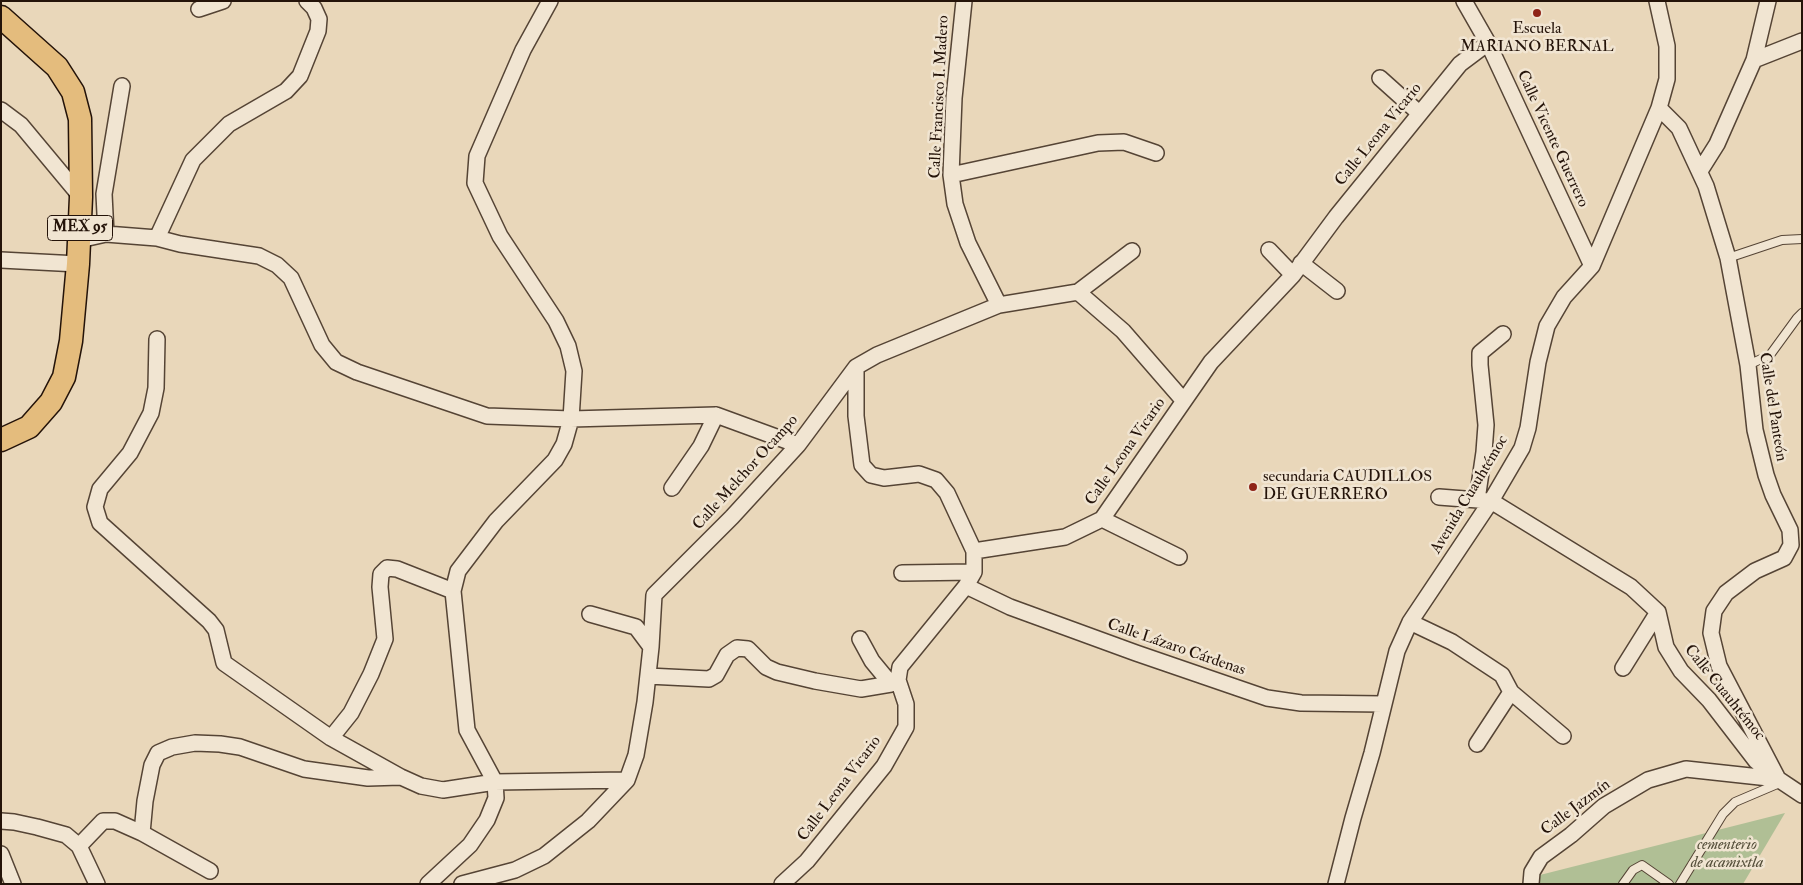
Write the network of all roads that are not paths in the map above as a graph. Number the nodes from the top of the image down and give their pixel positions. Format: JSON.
{"nodes":[{"id":1,"x":223,"y":1,"type":"edge"},
{"id":2,"x":307,"y":1,"type":"edge"},
{"id":3,"x":550,"y":1,"type":"edge"},
{"id":4,"x":964,"y":1,"type":"edge"},
{"id":5,"x":1464,"y":1,"type":"edge"},
{"id":6,"x":1657,"y":1,"type":"edge"},
{"id":7,"x":1768,"y":1,"type":"edge"},
{"id":8,"x":199,"y":10,"type":"dead end"},
{"id":9,"x":1,"y":17,"type":"edge"},
{"id":10,"x":1802,"y":41,"type":"edge"},
{"id":11,"x":1488,"y":44,"type":"junction"},
{"id":12,"x":1754,"y":60,"type":"junction"},
{"id":13,"x":1380,"y":78,"type":"dead end"},
{"id":14,"x":122,"y":86,"type":"dead end"},
{"id":15,"x":1659,"y":108,"type":"junction"},
{"id":16,"x":1,"y":110,"type":"edge"},
{"id":17,"x":1419,"y":113,"type":"junction"},
{"id":18,"x":1156,"y":153,"type":"dead end"},
{"id":19,"x":1700,"y":170,"type":"junction"},
{"id":20,"x":951,"y":175,"type":"junction"},
{"id":21,"x":80,"y":197,"type":"junction"},
{"id":22,"x":106,"y":234,"type":"junction"},
{"id":23,"x":157,"y":238,"type":"junction"},
{"id":24,"x":1802,"y":239,"type":"edge"},
{"id":25,"x":79,"y":240,"type":"junction"},
{"id":26,"x":1269,"y":250,"type":"dead end"},
{"id":27,"x":1132,"y":251,"type":"dead end"},
{"id":28,"x":1728,"y":258,"type":"junction"},
{"id":29,"x":1,"y":260,"type":"edge"},
{"id":30,"x":78,"y":264,"type":"junction"},
{"id":31,"x":1592,"y":266,"type":"junction"},
{"id":32,"x":1297,"y":269,"type":"junction"},
{"id":33,"x":1337,"y":290,"type":"dead end"},
{"id":34,"x":1078,"y":292,"type":"junction"},
{"id":35,"x":999,"y":305,"type":"junction"},
{"id":36,"x":1802,"y":313,"type":"edge"},
{"id":37,"x":1503,"y":334,"type":"dead end"},
{"id":38,"x":157,"y":339,"type":"dead end"},
{"id":39,"x":1748,"y":365,"type":"junction"},
{"id":40,"x":856,"y":367,"type":"junction"},
{"id":41,"x":1184,"y":400,"type":"junction"},
{"id":42,"x":716,"y":414,"type":"junction"},
{"id":43,"x":571,"y":419,"type":"junction"},
{"id":44,"x":1,"y":440,"type":"edge"},
{"id":45,"x":798,"y":445,"type":"junction"},
{"id":46,"x":672,"y":488,"type":"dead end"},
{"id":47,"x":1439,"y":497,"type":"dead end"},
{"id":48,"x":1484,"y":501,"type":"junction"},
{"id":49,"x":1102,"y":519,"type":"junction"},
{"id":50,"x":974,"y":551,"type":"junction"},
{"id":51,"x":1179,"y":557,"type":"dead end"},
{"id":52,"x":974,"y":572,"type":"junction"},
{"id":53,"x":902,"y":573,"type":"dead end"},
{"id":54,"x":966,"y":586,"type":"junction"},
{"id":55,"x":453,"y":591,"type":"junction"},
{"id":56,"x":1658,"y":612,"type":"junction"},
{"id":57,"x":590,"y":614,"type":"dead end"},
{"id":58,"x":1410,"y":622,"type":"junction"},
{"id":59,"x":860,"y":639,"type":"dead end"},
{"id":60,"x":651,"y":647,"type":"junction"},
{"id":61,"x":1623,"y":668,"type":"dead end"},
{"id":62,"x":648,"y":676,"type":"junction"},
{"id":63,"x":894,"y":682,"type":"junction"},
{"id":64,"x":1510,"y":692,"type":"junction"},
{"id":65,"x":1383,"y":704,"type":"junction"},
{"id":66,"x":1563,"y":736,"type":"dead end"},
{"id":67,"x":331,"y":738,"type":"junction"},
{"id":68,"x":1477,"y":744,"type":"dead end"},
{"id":69,"x":401,"y":777,"type":"junction"},
{"id":70,"x":627,"y":780,"type":"junction"},
{"id":71,"x":1781,"y":780,"type":"junction"},
{"id":72,"x":495,"y":782,"type":"junction"},
{"id":73,"x":1802,"y":795,"type":"edge"},
{"id":74,"x":1,"y":821,"type":"edge"},
{"id":75,"x":142,"y":833,"type":"junction"},
{"id":76,"x":79,"y":846,"type":"junction"},
{"id":77,"x":1,"y":854,"type":"edge"},
{"id":78,"x":210,"y":871,"type":"dead end"},
{"id":79,"x":13,"y":884,"type":"edge"},
{"id":80,"x":97,"y":884,"type":"edge"},
{"id":81,"x":428,"y":884,"type":"edge"},
{"id":82,"x":462,"y":884,"type":"edge"},
{"id":83,"x":782,"y":884,"type":"edge"},
{"id":84,"x":1336,"y":884,"type":"edge"},
{"id":85,"x":1531,"y":884,"type":"edge"},
{"id":86,"x":1623,"y":884,"type":"edge"},
{"id":87,"x":1669,"y":884,"type":"edge"},
{"id":88,"x":1680,"y":884,"type":"edge"}],
"edges":[{"from":1,"to":8,"type":"street"},
{"from":2,"to":23,"type":"street"},
{"from":3,"to":43,"type":"street"},
{"from":4,"to":20,"type":"street","name":"Calle Francisco I. Madero"},
{"from":5,"to":11,"type":"street","name":"Calle Vicente Guerrero"},
{"from":6,"to":15,"type":"street","name":"Avenida Cuauhtémoc"},
{"from":7,"to":12,"type":"street"},
{"from":9,"to":21,"type":"main road","number":"MEX 95"},
{"from":10,"to":12,"type":"street"},
{"from":11,"to":17,"type":"street","name":"Calle Leona Vicario"},
{"from":11,"to":31,"type":"street","name":"Calle Vicente Guerrero"},
{"from":12,"to":19,"type":"street"},
{"from":13,"to":17,"type":"street"},
{"from":14,"to":22,"type":"street"},
{"from":15,"to":19,"type":"street","name":"Calle del Panteón"},
{"from":15,"to":31,"type":"street","name":"Avenida Cuauhtémoc"},
{"from":16,"to":21,"type":"street"},
{"from":17,"to":32,"type":"street","name":"Calle Leona Vicario"},
{"from":18,"to":20,"type":"street"},
{"from":19,"to":28,"type":"street","name":"Calle del Panteón"},
{"from":20,"to":35,"type":"street","name":"Calle Francisco I. Madero"},
{"from":21,"to":25,"type":"main road","number":"MEX 95"},
{"from":22,"to":23,"type":"street"},
{"from":22,"to":25,"type":"street"},
{"from":23,"to":43,"type":"street"},
{"from":24,"to":28,"type":"lane"},
{"from":25,"to":30,"type":"main road","number":"MEX 95"},
{"from":26,"to":32,"type":"street"},
{"from":27,"to":34,"type":"street"},
{"from":28,"to":39,"type":"street","name":"Calle del Panteón"},
{"from":29,"to":30,"type":"street"},
{"from":30,"to":44,"type":"main road","number":"MEX 95"},
{"from":31,"to":48,"type":"street","name":"Avenida Cuauhtémoc"},
{"from":32,"to":33,"type":"street"},
{"from":32,"to":41,"type":"street","name":"Calle Leona Vicario"},
{"from":34,"to":35,"type":"street","name":"Calle Melchor Ocampo"},
{"from":34,"to":41,"type":"street"},
{"from":35,"to":40,"type":"street","name":"Calle Melchor Ocampo"},
{"from":36,"to":39,"type":"lane"},
{"from":37,"to":48,"type":"street"},
{"from":38,"to":67,"type":"street"},
{"from":39,"to":71,"type":"street","name":"Calle del Panteón"},
{"from":40,"to":45,"type":"street","name":"Calle Melchor Ocampo"},
{"from":40,"to":50,"type":"street"},
{"from":41,"to":49,"type":"street","name":"Calle Leona Vicario"},
{"from":42,"to":43,"type":"street"},
{"from":42,"to":45,"type":"street"},
{"from":42,"to":46,"type":"street"},
{"from":43,"to":55,"type":"street"},
{"from":45,"to":60,"type":"street","name":"Calle Melchor Ocampo"},
{"from":47,"to":48,"type":"street"},
{"from":48,"to":56,"type":"street"},
{"from":48,"to":58,"type":"street","name":"Avenida Cuauhtémoc"},
{"from":49,"to":50,"type":"street","name":"Calle Leona Vicario"},
{"from":49,"to":51,"type":"street"},
{"from":50,"to":52,"type":"street"},
{"from":52,"to":53,"type":"street"},
{"from":52,"to":54,"type":"street"},
{"from":54,"to":63,"type":"street"},
{"from":54,"to":65,"type":"street","name":"Calle Lázaro Cárdenas"},
{"from":55,"to":67,"type":"street"},
{"from":55,"to":72,"type":"street"},
{"from":56,"to":61,"type":"street"},
{"from":56,"to":71,"type":"street","name":"Calle Cuauhtémoc"},
{"from":57,"to":60,"type":"street"},
{"from":58,"to":64,"type":"street"},
{"from":58,"to":65,"type":"street","name":"Avenida Cuauhtémoc"},
{"from":59,"to":63,"type":"street","name":"Calle Leona Vicario"},
{"from":60,"to":62,"type":"street","name":"Calle Melchor Ocampo"},
{"from":62,"to":63,"type":"street"},
{"from":62,"to":70,"type":"street","name":"Calle Melchor Ocampo"},
{"from":63,"to":83,"type":"street","name":"Calle Leona Vicario"},
{"from":64,"to":66,"type":"street"},
{"from":64,"to":68,"type":"street"},
{"from":65,"to":84,"type":"street","name":"Avenida Cuauhtémoc"},
{"from":67,"to":69,"type":"street"},
{"from":69,"to":72,"type":"street"},
{"from":69,"to":75,"type":"street"},
{"from":70,"to":72,"type":"street"},
{"from":70,"to":82,"type":"street","name":"Calle Melchor Ocampo"},
{"from":71,"to":73,"type":"street","name":"Calle Cuauhtémoc"},
{"from":71,"to":85,"type":"street","name":"Calle Jazmín"},
{"from":71,"to":88,"type":"lane"},
{"from":72,"to":81,"type":"street"},
{"from":74,"to":76,"type":"street"},
{"from":75,"to":76,"type":"street"},
{"from":75,"to":78,"type":"street"},
{"from":76,"to":80,"type":"street"},
{"from":77,"to":79,"type":"street"},
{"from":86,"to":87,"type":"lane"}]}
